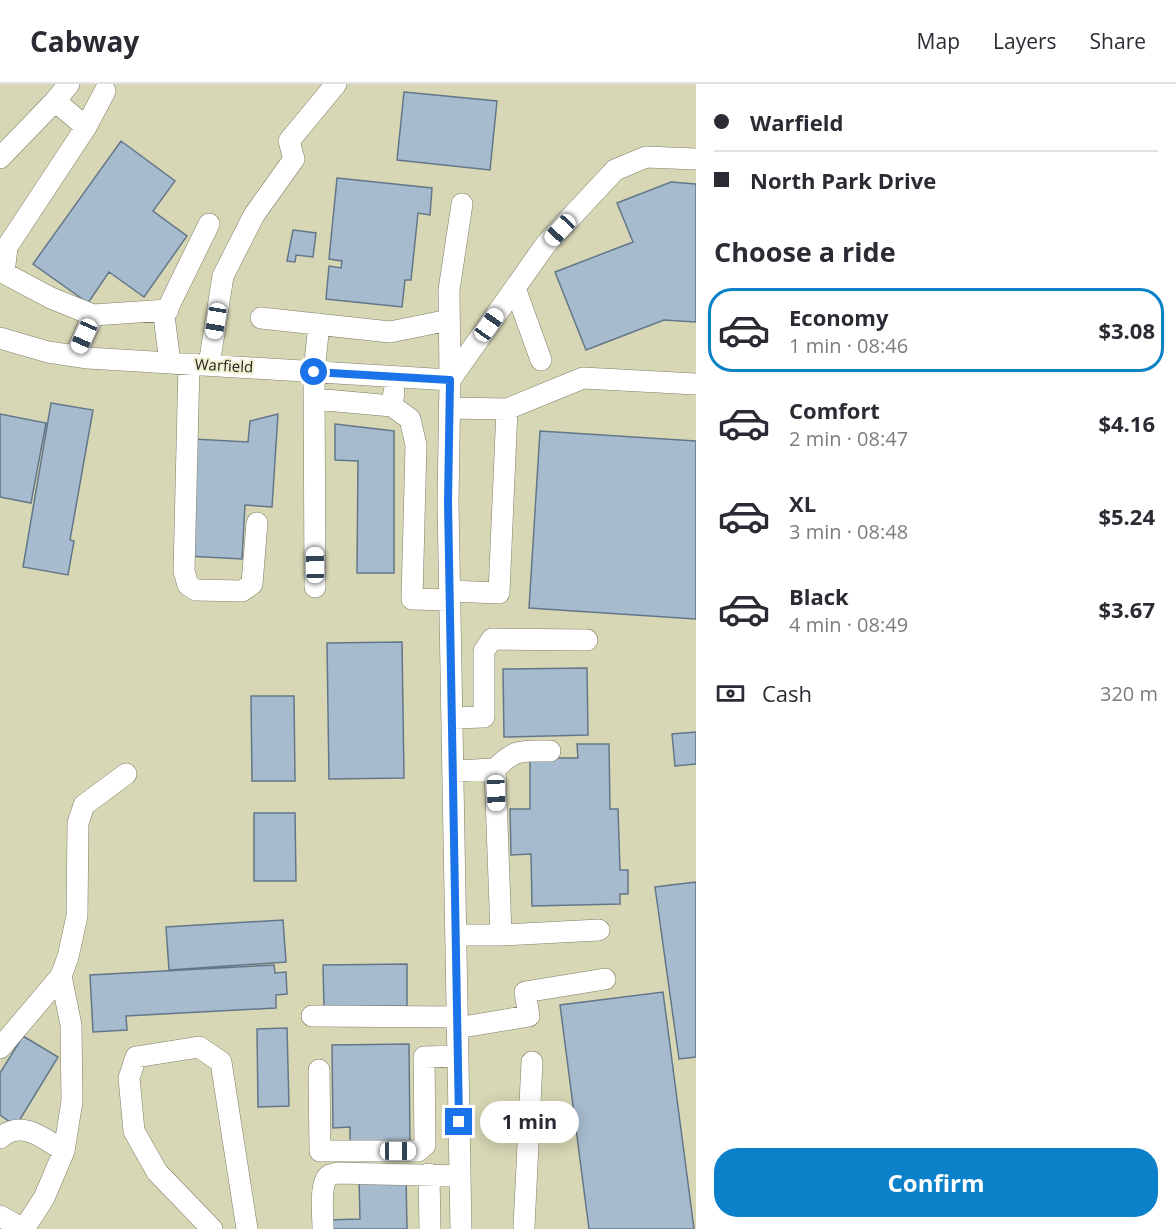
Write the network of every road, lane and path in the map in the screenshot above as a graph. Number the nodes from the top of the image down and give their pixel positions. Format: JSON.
{"nodes":[{"id":1,"x":69,"y":84,"type":"edge"},
{"id":2,"x":336,"y":84,"type":"edge"},
{"id":3,"x":103,"y":86,"type":"edge"},
{"id":4,"x":55,"y":101,"type":"junction"},
{"id":5,"x":86,"y":128,"type":"junction"},
{"id":6,"x":0,"y":158,"type":"edge"},
{"id":7,"x":696,"y":159,"type":"edge"},
{"id":8,"x":462,"y":204,"type":"dead end"},
{"id":9,"x":209,"y":224,"type":"dead end"},
{"id":10,"x":515,"y":288,"type":"junction"},
{"id":11,"x":168,"y":310,"type":"junction"},
{"id":12,"x":93,"y":315,"type":"junction"},
{"id":13,"x":261,"y":318,"type":"dead end"},
{"id":14,"x":449,"y":320,"type":"junction"},
{"id":15,"x":319,"y":324,"type":"junction"},
{"id":16,"x":0,"y":338,"type":"edge"},
{"id":17,"x":75,"y":356,"type":"junction"},
{"id":18,"x":541,"y":360,"type":"dead end"},
{"id":19,"x":189,"y":364,"type":"junction"},
{"id":20,"x":314,"y":372,"type":"junction"},
{"id":21,"x":397,"y":377,"type":"junction"},
{"id":22,"x":450,"y":380,"type":"junction"},
{"id":23,"x":696,"y":384,"type":"edge"},
{"id":24,"x":314,"y":399,"type":"junction"},
{"id":25,"x":392,"y":406,"type":"junction"},
{"id":26,"x":449,"y":408,"type":"junction"},
{"id":27,"x":507,"y":409,"type":"junction"},
{"id":28,"x":416,"y":445,"type":"junction"},
{"id":29,"x":449,"y":445,"type":"junction"},
{"id":30,"x":257,"y":523,"type":"dead end"},
{"id":31,"x":315,"y":587,"type":"dead end"},
{"id":32,"x":450,"y":596,"type":"junction"},
{"id":33,"x":587,"y":640,"type":"dead end"},
{"id":34,"x":484,"y":651,"type":"junction"},
{"id":35,"x":450,"y":652,"type":"junction"},
{"id":36,"x":452,"y":718,"type":"junction"},
{"id":37,"x":550,"y":751,"type":"dead end"},
{"id":38,"x":495,"y":769,"type":"junction"},
{"id":39,"x":453,"y":771,"type":"junction"},
{"id":40,"x":126,"y":774,"type":"dead end"},
{"id":41,"x":599,"y":930,"type":"dead end"},
{"id":42,"x":456,"y":935,"type":"junction"},
{"id":43,"x":501,"y":935,"type":"junction"},
{"id":44,"x":61,"y":976,"type":"junction"},
{"id":45,"x":605,"y":979,"type":"dead end"},
{"id":46,"x":312,"y":1016,"type":"dead end"},
{"id":47,"x":457,"y":1023,"type":"junction"},
{"id":48,"x":0,"y":1048,"type":"edge"},
{"id":49,"x":458,"y":1056,"type":"junction"},
{"id":50,"x":532,"y":1062,"type":"dead end"},
{"id":51,"x":319,"y":1070,"type":"dead end"},
{"id":52,"x":0,"y":1138,"type":"edge"},
{"id":53,"x":460,"y":1144,"type":"junction"},
{"id":54,"x":425,"y":1145,"type":"junction"},
{"id":55,"x":64,"y":1151,"type":"junction"},
{"id":56,"x":429,"y":1173,"type":"junction"},
{"id":57,"x":460,"y":1176,"type":"junction"},
{"id":58,"x":0,"y":1216,"type":"edge"},
{"id":59,"x":520,"y":1228,"type":"edge"},
{"id":60,"x":24,"y":1229,"type":"edge"},
{"id":61,"x":212,"y":1229,"type":"edge"},
{"id":62,"x":248,"y":1229,"type":"edge"},
{"id":63,"x":323,"y":1229,"type":"edge"},
{"id":64,"x":430,"y":1229,"type":"edge"},
{"id":65,"x":461,"y":1229,"type":"edge"}],
"edges":[{"from":1,"to":4,"type":"street"},
{"from":2,"to":19,"type":"street"},
{"from":3,"to":5,"type":"street"},
{"from":4,"to":5,"type":"street"},
{"from":4,"to":6,"type":"street"},
{"from":5,"to":12,"type":"street"},
{"from":7,"to":10,"type":"street"},
{"from":8,"to":14,"type":"street"},
{"from":9,"to":11,"type":"street"},
{"from":10,"to":18,"type":"street"},
{"from":10,"to":22,"type":"street"},
{"from":11,"to":12,"type":"street"},
{"from":11,"to":19,"type":"street"},
{"from":12,"to":17,"type":"street"},
{"from":13,"to":15,"type":"street"},
{"from":14,"to":15,"type":"street"},
{"from":14,"to":22,"type":"street"},
{"from":15,"to":20,"type":"street"},
{"from":16,"to":17,"type":"street","name":"Warfield"},
{"from":17,"to":19,"type":"street","name":"Warfield"},
{"from":19,"to":20,"type":"street","name":"Warfield"},
{"from":19,"to":30,"type":"street"},
{"from":20,"to":21,"type":"street","name":"Warfield"},
{"from":20,"to":24,"type":"street"},
{"from":21,"to":22,"type":"street","name":"Warfield"},
{"from":21,"to":25,"type":"street"},
{"from":22,"to":26,"type":"street"},
{"from":23,"to":27,"type":"street"},
{"from":24,"to":25,"type":"street"},
{"from":24,"to":31,"type":"street"},
{"from":25,"to":28,"type":"street"},
{"from":26,"to":27,"type":"street"},
{"from":26,"to":29,"type":"street"},
{"from":27,"to":32,"type":"street"},
{"from":28,"to":29,"type":"street"},
{"from":28,"to":32,"type":"street"},
{"from":29,"to":32,"type":"street"},
{"from":32,"to":35,"type":"street"},
{"from":33,"to":34,"type":"street"},
{"from":34,"to":35,"type":"street"},
{"from":34,"to":36,"type":"street"},
{"from":35,"to":36,"type":"street"},
{"from":36,"to":39,"type":"street"},
{"from":37,"to":38,"type":"street"},
{"from":38,"to":39,"type":"street"},
{"from":38,"to":43,"type":"street"},
{"from":39,"to":42,"type":"street"},
{"from":40,"to":44,"type":"street"},
{"from":41,"to":43,"type":"street"},
{"from":42,"to":43,"type":"street"},
{"from":42,"to":47,"type":"street"},
{"from":44,"to":48,"type":"street"},
{"from":44,"to":55,"type":"street"},
{"from":45,"to":47,"type":"street"},
{"from":46,"to":47,"type":"street"},
{"from":47,"to":49,"type":"street"},
{"from":49,"to":53,"type":"street"},
{"from":49,"to":54,"type":"street"},
{"from":50,"to":59,"type":"street"},
{"from":51,"to":54,"type":"street"},
{"from":52,"to":55,"type":"street"},
{"from":53,"to":54,"type":"street"},
{"from":53,"to":57,"type":"street"},
{"from":55,"to":60,"type":"street"},
{"from":56,"to":57,"type":"street"},
{"from":56,"to":63,"type":"street"},
{"from":56,"to":64,"type":"street"},
{"from":57,"to":65,"type":"street"},
{"from":58,"to":60,"type":"street"},
{"from":61,"to":62,"type":"street"}]}
